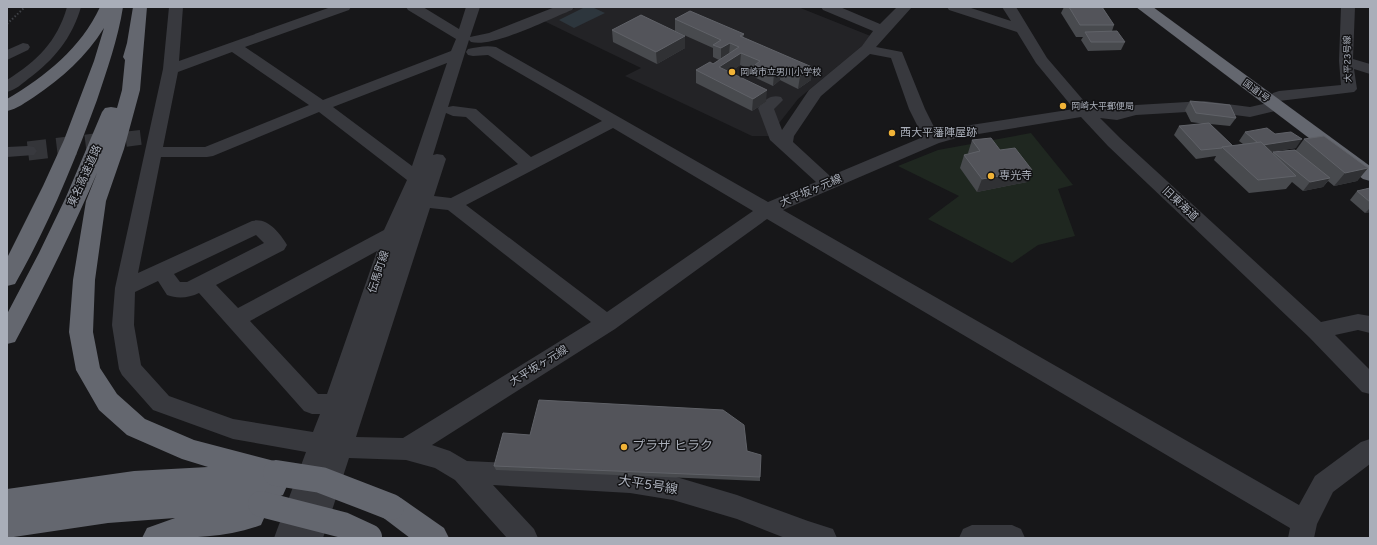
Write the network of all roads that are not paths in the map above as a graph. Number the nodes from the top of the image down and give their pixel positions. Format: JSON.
{"nodes":[{"id":1,"x":74,"y":7,"type":"edge"},
{"id":2,"x":107,"y":7,"type":"edge"},
{"id":3,"x":116,"y":7,"type":"edge"},
{"id":4,"x":140,"y":7,"type":"edge"},
{"id":5,"x":176,"y":7,"type":"edge"},
{"id":6,"x":344,"y":7,"type":"edge"},
{"id":7,"x":413,"y":7,"type":"edge"},
{"id":8,"x":473,"y":7,"type":"edge"},
{"id":9,"x":486,"y":7,"type":"edge"},
{"id":10,"x":568,"y":7,"type":"edge"},
{"id":11,"x":828,"y":7,"type":"edge"},
{"id":12,"x":905,"y":7,"type":"edge"},
{"id":13,"x":954,"y":7,"type":"edge"},
{"id":14,"x":1009,"y":7,"type":"edge"},
{"id":15,"x":1143,"y":7,"type":"edge"},
{"id":16,"x":1160,"y":7,"type":"edge"},
{"id":17,"x":1348,"y":7,"type":"edge"},
{"id":18,"x":1021,"y":29,"type":"junction"},
{"id":19,"x":882,"y":30,"type":"junction"},
{"id":20,"x":135,"y":43,"type":"junction"},
{"id":21,"x":233,"y":46,"type":"junction"},
{"id":22,"x":467,"y":46,"type":"junction"},
{"id":23,"x":23,"y":47,"type":"dead end"},
{"id":24,"x":867,"y":49,"type":"junction"},
{"id":25,"x":7,"y":56,"type":"edge"},
{"id":26,"x":1346,"y":61,"type":"junction"},
{"id":27,"x":171,"y":69,"type":"junction"},
{"id":28,"x":1370,"y":69,"type":"edge"},
{"id":29,"x":7,"y":87,"type":"edge"},
{"id":30,"x":775,"y":100,"type":"dead end"},
{"id":31,"x":1278,"y":101,"type":"junction"},
{"id":32,"x":7,"y":106,"type":"edge"},
{"id":33,"x":321,"y":106,"type":"junction"},
{"id":34,"x":452,"y":112,"type":"junction"},
{"id":35,"x":1085,"y":112,"type":"junction"},
{"id":36,"x":614,"y":121,"type":"junction"},
{"id":37,"x":933,"y":139,"type":"junction"},
{"id":38,"x":151,"y":141,"type":"junction"},
{"id":39,"x":784,"y":143,"type":"junction"},
{"id":40,"x":28,"y":151,"type":"tunnel mouth"},
{"id":41,"x":7,"y":152,"type":"edge"},
{"id":42,"x":1370,"y":160,"type":"edge"},
{"id":43,"x":530,"y":165,"type":"junction"},
{"id":44,"x":1370,"y":175,"type":"edge"},
{"id":45,"x":417,"y":178,"type":"junction"},
{"id":46,"x":828,"y":184,"type":"junction"},
{"id":47,"x":424,"y":201,"type":"junction"},
{"id":48,"x":453,"y":204,"type":"junction"},
{"id":49,"x":767,"y":210,"type":"junction"},
{"id":50,"x":392,"y":234,"type":"junction"},
{"id":51,"x":162,"y":271,"type":"junction"},
{"id":52,"x":7,"y":278,"type":"edge"},
{"id":53,"x":202,"y":283,"type":"junction"},
{"id":54,"x":125,"y":288,"type":"junction"},
{"id":55,"x":236,"y":319,"type":"junction"},
{"id":56,"x":607,"y":323,"type":"junction"},
{"id":57,"x":1370,"y":325,"type":"edge"},
{"id":58,"x":1317,"y":331,"type":"junction"},
{"id":59,"x":7,"y":335,"type":"edge"},
{"id":60,"x":1370,"y":385,"type":"edge"},
{"id":61,"x":335,"y":404,"type":"junction"},
{"id":62,"x":331,"y":445,"type":"junction"},
{"id":63,"x":406,"y":449,"type":"junction"},
{"id":64,"x":1370,"y":450,"type":"edge"},
{"id":65,"x":464,"y":472,"type":"junction"},
{"id":66,"x":265,"y":495,"type":"junction"},
{"id":67,"x":7,"y":502,"type":"edge"},
{"id":68,"x":7,"y":524,"type":"edge"},
{"id":69,"x":309,"y":527,"type":"edge"},
{"id":70,"x":1302,"y":530,"type":"edge"},
{"id":71,"x":157,"y":538,"type":"edge"},
{"id":72,"x":287,"y":538,"type":"edge"},
{"id":73,"x":370,"y":538,"type":"edge"},
{"id":74,"x":434,"y":538,"type":"edge"},
{"id":75,"x":526,"y":538,"type":"edge"},
{"id":76,"x":824,"y":538,"type":"edge"},
{"id":77,"x":972,"y":538,"type":"edge"},
{"id":78,"x":1008,"y":538,"type":"edge"}],
"edges":[{"from":1,"to":29,"type":"street"},
{"from":2,"to":32,"type":"highway"},
{"from":3,"to":52,"type":"highway"},
{"from":4,"to":20,"type":"highway","name":"東名高速道路"},
{"from":5,"to":27,"type":"street"},
{"from":6,"to":21,"type":"street"},
{"from":7,"to":22,"type":"street"},
{"from":8,"to":22,"type":"street","name":"伝馬町線"},
{"from":9,"to":22,"type":"street","name":"伝馬町線"},
{"from":10,"to":22,"type":"street"},
{"from":11,"to":19,"type":"street"},
{"from":12,"to":19,"type":"street"},
{"from":13,"to":18,"type":"street"},
{"from":14,"to":18,"type":"street","name":"旧東海道"},
{"from":15,"to":31,"type":"highway","name":"国道1号"},
{"from":16,"to":31,"type":"highway","name":"国道1号"},
{"from":17,"to":26,"type":"street","name":"大平23号線"},
{"from":18,"to":35,"type":"street","name":"旧東海道"},
{"from":19,"to":24,"type":"street"},
{"from":20,"to":59,"type":"highway","name":"東名高速道路"},
{"from":20,"to":66,"type":"highway"},
{"from":21,"to":27,"type":"street"},
{"from":21,"to":33,"type":"street"},
{"from":22,"to":33,"type":"street"},
{"from":22,"to":34,"type":"street","name":"伝馬町線"},
{"from":22,"to":36,"type":"street"},
{"from":22,"to":45,"type":"street","name":"伝馬町線"},
{"from":23,"to":25,"type":"street"},
{"from":24,"to":37,"type":"street"},
{"from":24,"to":39,"type":"street"},
{"from":26,"to":28,"type":"street"},
{"from":26,"to":31,"type":"street","name":"大平23号線"},
{"from":27,"to":38,"type":"street"},
{"from":30,"to":39,"type":"street"},
{"from":31,"to":35,"type":"street","name":"大平坂ヶ元線"},
{"from":31,"to":42,"type":"highway","name":"国道1号"},
{"from":31,"to":44,"type":"highway","name":"国道1号"},
{"from":33,"to":38,"type":"street"},
{"from":33,"to":45,"type":"street"},
{"from":34,"to":43,"type":"street"},
{"from":34,"to":47,"type":"street","name":"伝馬町線"},
{"from":35,"to":37,"type":"street","name":"大平坂ヶ元線"},
{"from":35,"to":58,"type":"street","name":"旧東海道"},
{"from":36,"to":43,"type":"street"},
{"from":36,"to":49,"type":"street"},
{"from":37,"to":46,"type":"street","name":"大平坂ヶ元線"},
{"from":38,"to":54,"type":"street"},
{"from":39,"to":46,"type":"street"},
{"from":40,"to":41,"type":"street"},
{"from":43,"to":48,"type":"street"},
{"from":45,"to":50,"type":"street","name":"伝馬町線"},
{"from":46,"to":49,"type":"street","name":"大平坂ヶ元線"},
{"from":47,"to":48,"type":"street"},
{"from":47,"to":62,"type":"street","name":"伝馬町線"},
{"from":48,"to":56,"type":"street"},
{"from":49,"to":56,"type":"street","name":"大平坂ヶ元線"},
{"from":49,"to":70,"type":"street"},
{"from":50,"to":55,"type":"street"},
{"from":50,"to":61,"type":"street","name":"伝馬町線"},
{"from":51,"to":53,"type":"street"},
{"from":51,"to":53,"type":"street"},
{"from":51,"to":54,"type":"street"},
{"from":53,"to":55,"type":"street"},
{"from":54,"to":62,"type":"street"},
{"from":55,"to":61,"type":"street"},
{"from":56,"to":63,"type":"street","name":"大平坂ヶ元線"},
{"from":57,"to":58,"type":"street"},
{"from":58,"to":60,"type":"street","name":"旧東海道"},
{"from":61,"to":62,"type":"street","name":"伝馬町線"},
{"from":62,"to":63,"type":"street"},
{"from":62,"to":69,"type":"street"},
{"from":62,"to":72,"type":"street","name":"伝馬町線"},
{"from":63,"to":65,"type":"street"},
{"from":64,"to":70,"type":"street"},
{"from":65,"to":75,"type":"street"},
{"from":65,"to":76,"type":"street","name":"大平5号線"},
{"from":66,"to":67,"type":"highway"},
{"from":66,"to":68,"type":"highway"},
{"from":66,"to":69,"type":"highway","bridge":true},
{"from":66,"to":71,"type":"highway"},
{"from":66,"to":74,"type":"highway","bridge":true},
{"from":69,"to":73,"type":"highway","bridge":true},
{"from":77,"to":78,"type":"street"}]}
